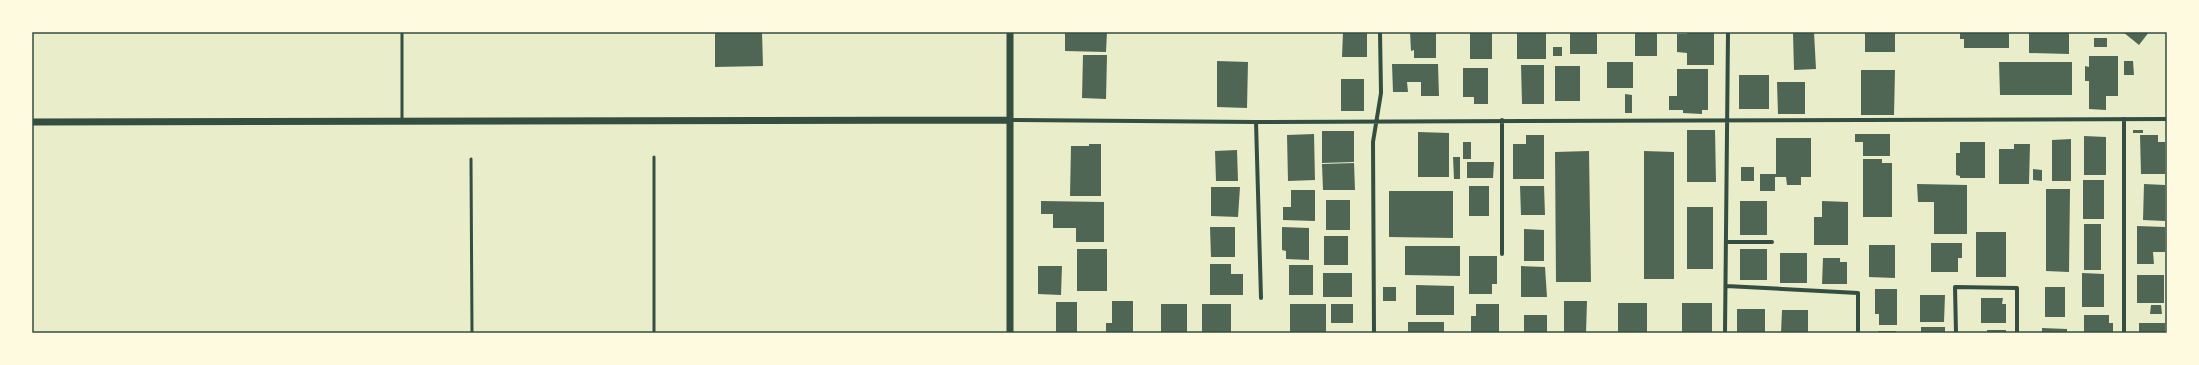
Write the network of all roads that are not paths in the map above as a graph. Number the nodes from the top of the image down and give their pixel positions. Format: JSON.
{"nodes":[{"id":1,"x":402,"y":32,"type":"edge"},
{"id":2,"x":1010,"y":32,"type":"edge"},
{"id":3,"x":1380,"y":32,"type":"edge"},
{"id":4,"x":1728,"y":32,"type":"edge"},
{"id":5,"x":2124,"y":119,"type":"junction"},
{"id":6,"x":2167,"y":119,"type":"edge"},
{"id":7,"x":1010,"y":120,"type":"junction"},
{"id":8,"x":1502,"y":120,"type":"junction"},
{"id":9,"x":1727,"y":120,"type":"junction"},
{"id":10,"x":1376,"y":121,"type":"junction"},
{"id":11,"x":32,"y":122,"type":"edge"},
{"id":12,"x":402,"y":122,"type":"junction"},
{"id":13,"x":1256,"y":122,"type":"junction"},
{"id":14,"x":654,"y":157,"type":"dead end"},
{"id":15,"x":471,"y":159,"type":"dead end"},
{"id":16,"x":1726,"y":242,"type":"junction"},
{"id":17,"x":1772,"y":242,"type":"dead end"},
{"id":18,"x":1502,"y":254,"type":"dead end"},
{"id":19,"x":1726,"y":286,"type":"junction"},
{"id":20,"x":1261,"y":298,"type":"dead end"},
{"id":21,"x":472,"y":333,"type":"edge"},
{"id":22,"x":654,"y":333,"type":"edge"},
{"id":23,"x":1010,"y":333,"type":"edge"},
{"id":24,"x":1374,"y":333,"type":"edge"},
{"id":25,"x":1725,"y":333,"type":"edge"},
{"id":26,"x":1858,"y":333,"type":"edge"},
{"id":27,"x":1956,"y":333,"type":"edge"},
{"id":28,"x":2017,"y":333,"type":"edge"},
{"id":29,"x":2124,"y":333,"type":"edge"}],
"edges":[{"from":1,"to":12,"type":"lane"},
{"from":2,"to":7,"type":"street"},
{"from":3,"to":10,"type":"street"},
{"from":4,"to":9,"type":"street"},
{"from":5,"to":6,"type":"street"},
{"from":5,"to":9,"type":"street"},
{"from":5,"to":29,"type":"street"},
{"from":7,"to":12,"type":"street"},
{"from":7,"to":13,"type":"street"},
{"from":7,"to":23,"type":"street"},
{"from":8,"to":9,"type":"street"},
{"from":8,"to":10,"type":"street"},
{"from":8,"to":18,"type":"street"},
{"from":9,"to":16,"type":"street"},
{"from":10,"to":13,"type":"street"},
{"from":10,"to":24,"type":"street"},
{"from":11,"to":12,"type":"street"},
{"from":13,"to":20,"type":"street"},
{"from":14,"to":22,"type":"lane"},
{"from":15,"to":21,"type":"lane"},
{"from":16,"to":17,"type":"street"},
{"from":16,"to":19,"type":"street"},
{"from":19,"to":25,"type":"street"},
{"from":19,"to":26,"type":"street"},
{"from":27,"to":28,"type":"street"}]}
